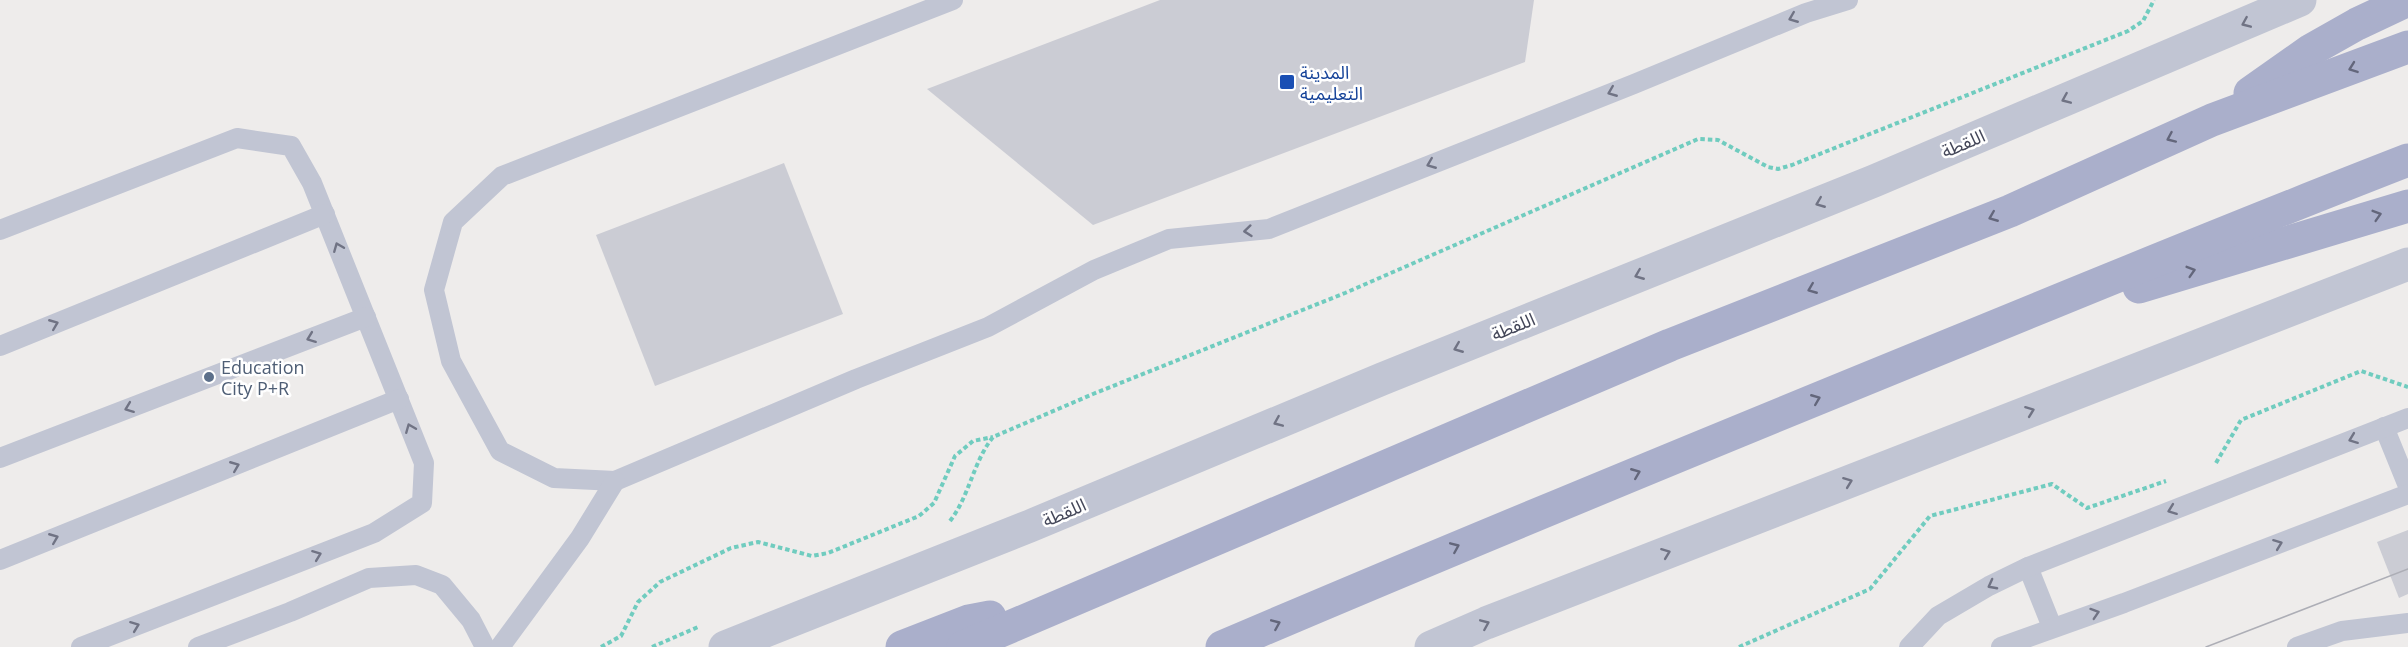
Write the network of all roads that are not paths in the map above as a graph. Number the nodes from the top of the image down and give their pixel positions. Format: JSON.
{"nodes":[{"id":1,"x":953,"y":0,"type":"edge"},
{"id":2,"x":1848,"y":0,"type":"edge"},
{"id":3,"x":2300,"y":0,"type":"edge"},
{"id":4,"x":2408,"y":0,"type":"edge"},
{"id":5,"x":2408,"y":47,"type":"edge"},
{"id":6,"x":2212,"y":120,"type":"junction"},
{"id":7,"x":2408,"y":160,"type":"edge"},
{"id":8,"x":2408,"y":206,"type":"edge"},
{"id":9,"x":325,"y":214,"type":"junction"},
{"id":10,"x":0,"y":230,"type":"edge"},
{"id":11,"x":2408,"y":264,"type":"edge"},
{"id":12,"x":366,"y":317,"type":"junction"},
{"id":13,"x":1954,"y":343,"type":"junction"},
{"id":14,"x":0,"y":346,"type":"edge"},
{"id":15,"x":399,"y":399,"type":"junction"},
{"id":16,"x":2408,"y":418,"type":"edge"},
{"id":17,"x":2384,"y":427,"type":"junction"},
{"id":18,"x":0,"y":458,"type":"edge"},
{"id":19,"x":615,"y":481,"type":"junction"},
{"id":20,"x":2408,"y":486,"type":"edge"},
{"id":21,"x":2408,"y":494,"type":"edge"},
{"id":22,"x":0,"y":560,"type":"edge"},
{"id":23,"x":2028,"y":567,"type":"junction"},
{"id":24,"x":1085,"y":596,"type":"junction"},
{"id":25,"x":2408,"y":623,"type":"edge"},
{"id":26,"x":2052,"y":627,"type":"junction"},
{"id":27,"x":81,"y":647,"type":"edge"},
{"id":28,"x":198,"y":647,"type":"edge"},
{"id":29,"x":484,"y":647,"type":"edge"},
{"id":30,"x":500,"y":647,"type":"edge"},
{"id":31,"x":725,"y":647,"type":"edge"},
{"id":32,"x":902,"y":647,"type":"edge"},
{"id":33,"x":963,"y":647,"type":"edge"},
{"id":34,"x":1222,"y":647,"type":"edge"},
{"id":35,"x":1431,"y":647,"type":"edge"},
{"id":36,"x":1909,"y":647,"type":"edge"},
{"id":37,"x":2001,"y":647,"type":"edge"},
{"id":38,"x":2297,"y":647,"type":"edge"}],
"edges":[{"from":1,"to":19,"type":"lane"},
{"from":2,"to":19,"type":"lane","one_way":true},
{"from":3,"to":31,"type":"street","name":"اللقطة","one_way":true},
{"from":4,"to":6,"type":"main road"},
{"from":5,"to":6,"type":"main road","one_way":true},
{"from":6,"to":24,"type":"main road","one_way":true},
{"from":7,"to":13,"type":"main road"},
{"from":13,"to":8,"type":"main road","one_way":true},
{"from":9,"to":10,"type":"lane"},
{"from":12,"to":9,"type":"lane","one_way":true},
{"from":14,"to":9,"type":"lane","one_way":true},
{"from":35,"to":11,"type":"street","one_way":true},
{"from":12,"to":15,"type":"lane"},
{"from":12,"to":18,"type":"lane","one_way":true},
{"from":34,"to":13,"type":"main road","one_way":true},
{"from":22,"to":15,"type":"lane","one_way":true},
{"from":27,"to":15,"type":"lane","one_way":true},
{"from":16,"to":17,"type":"lane"},
{"from":17,"to":20,"type":"lane"},
{"from":17,"to":23,"type":"lane","one_way":true},
{"from":19,"to":30,"type":"lane"},
{"from":26,"to":21,"type":"lane","one_way":true},
{"from":23,"to":26,"type":"lane"},
{"from":23,"to":36,"type":"lane","one_way":true},
{"from":24,"to":32,"type":"main road"},
{"from":24,"to":33,"type":"main road"},
{"from":25,"to":38,"type":"lane"},
{"from":26,"to":37,"type":"lane"},
{"from":28,"to":29,"type":"lane"}]}
